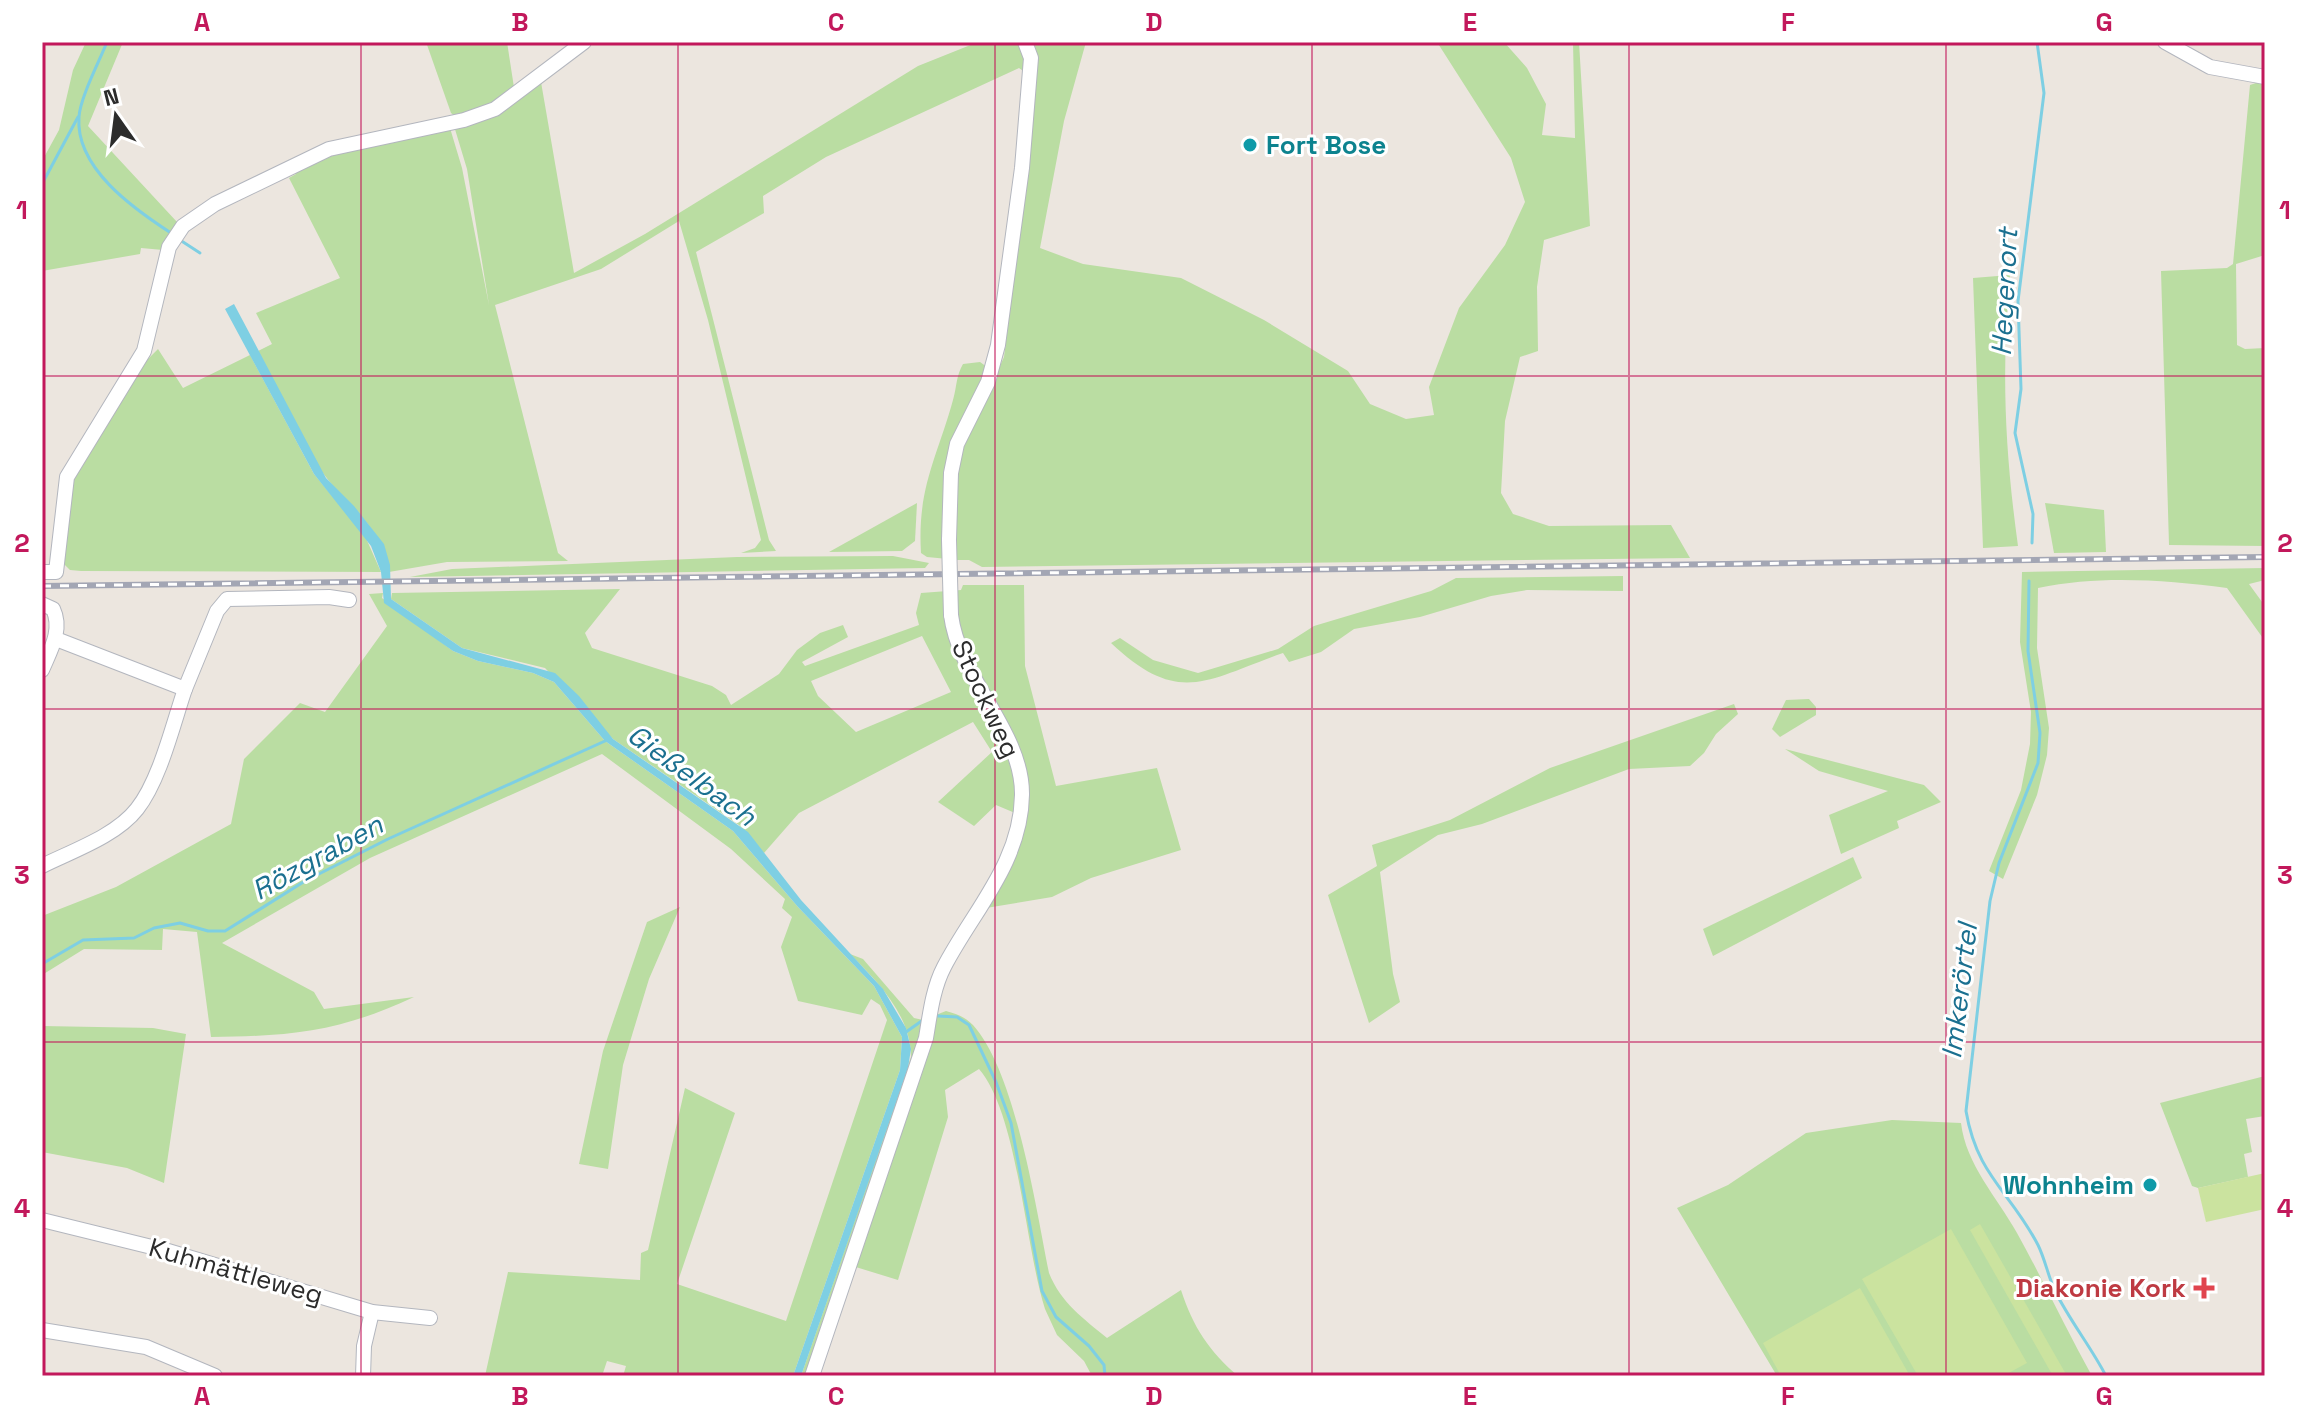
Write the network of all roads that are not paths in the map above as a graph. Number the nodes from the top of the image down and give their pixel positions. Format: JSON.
{"nodes":[{"id":1,"x":584,"y":42,"type":"edge"},
{"id":2,"x":1025,"y":42,"type":"edge"},
{"id":3,"x":2165,"y":42,"type":"edge"},
{"id":4,"x":2265,"y":77,"type":"edge"},
{"id":5,"x":42,"y":572,"type":"edge"},
{"id":6,"x":349,"y":600,"type":"dead end"},
{"id":7,"x":42,"y":604,"type":"edge"},
{"id":8,"x":56,"y":639,"type":"junction"},
{"id":9,"x":42,"y":670,"type":"edge"},
{"id":10,"x":185,"y":689,"type":"junction"},
{"id":11,"x":42,"y":866,"type":"edge"},
{"id":12,"x":42,"y":1220,"type":"edge"},
{"id":13,"x":372,"y":1312,"type":"junction"},
{"id":14,"x":430,"y":1318,"type":"dead end"},
{"id":15,"x":42,"y":1330,"type":"edge"},
{"id":16,"x":215,"y":1376,"type":"edge"},
{"id":17,"x":363,"y":1376,"type":"edge"},
{"id":18,"x":812,"y":1376,"type":"edge"}],
"edges":[{"from":1,"to":5,"type":"street"},
{"from":2,"to":18,"type":"street","name":"Stockweg","bridge":true},
{"from":3,"to":4,"type":"street"},
{"from":6,"to":10,"type":"street"},
{"from":7,"to":8,"type":"street"},
{"from":8,"to":9,"type":"street"},
{"from":8,"to":10,"type":"street"},
{"from":10,"to":11,"type":"street"},
{"from":12,"to":13,"type":"street","name":"Kuhmättleweg"},
{"from":13,"to":14,"type":"street","name":"Kuhmättleweg"},
{"from":13,"to":17,"type":"street"},
{"from":15,"to":16,"type":"street"}]}
